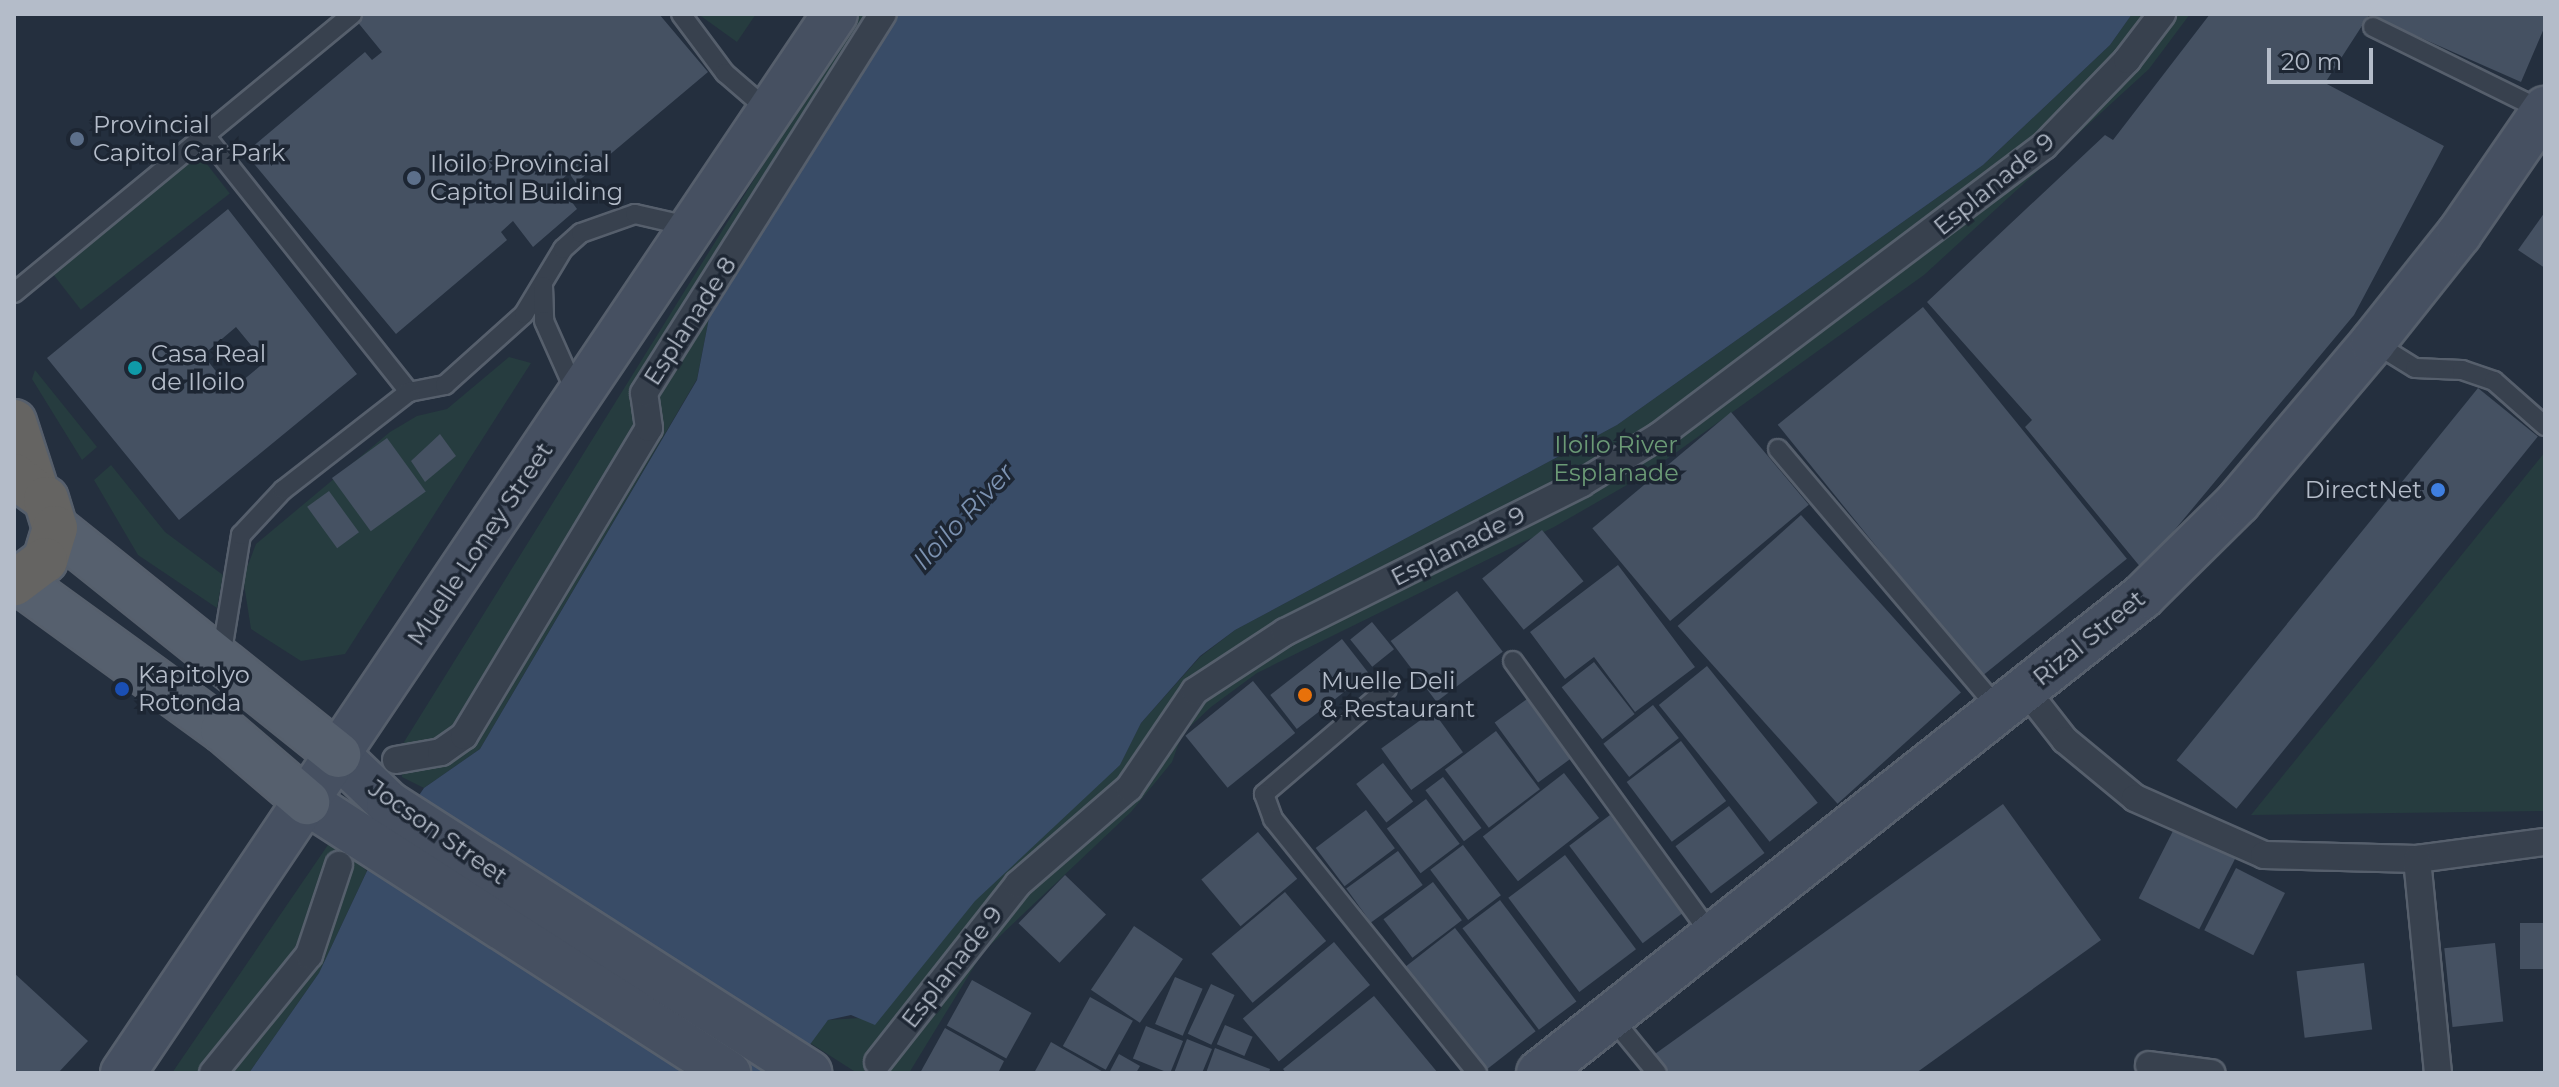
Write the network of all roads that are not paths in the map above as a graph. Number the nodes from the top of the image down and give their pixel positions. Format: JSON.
{"nodes":[{"id":1,"x":352,"y":14,"type":"edge"},
{"id":2,"x":681,"y":14,"type":"edge"},
{"id":3,"x":835,"y":14,"type":"edge"},
{"id":4,"x":883,"y":14,"type":"edge"},
{"id":5,"x":2162,"y":14,"type":"edge"},
{"id":6,"x":2373,"y":27,"type":"dead end"},
{"id":7,"x":2545,"y":110,"type":"edge"},
{"id":8,"x":771,"y":112,"type":"junction"},
{"id":9,"x":204,"y":134,"type":"junction"},
{"id":10,"x":693,"y":228,"type":"junction"},
{"id":11,"x":544,"y":279,"type":"junction"},
{"id":12,"x":14,"y":293,"type":"edge"},
{"id":13,"x":2373,"y":342,"type":"junction"},
{"id":14,"x":409,"y":392,"type":"junction"},
{"id":15,"x":578,"y":398,"type":"junction"},
{"id":16,"x":14,"y":422,"type":"edge"},
{"id":17,"x":2545,"y":426,"type":"edge"},
{"id":18,"x":1778,"y":449,"type":"dead end"},
{"id":19,"x":25,"y":482,"type":"edge"},
{"id":20,"x":55,"y":528,"type":"junction"},
{"id":21,"x":17,"y":583,"type":"edge"},
{"id":22,"x":220,"y":660,"type":"junction"},
{"id":23,"x":1513,"y":661,"type":"dead end"},
{"id":24,"x":1387,"y":689,"type":"dead end"},
{"id":25,"x":2013,"y":700,"type":"junction"},
{"id":26,"x":338,"y":755,"type":"junction"},
{"id":27,"x":396,"y":760,"type":"dead end"},
{"id":28,"x":307,"y":802,"type":"junction"},
{"id":29,"x":2545,"y":842,"type":"edge"},
{"id":30,"x":352,"y":853,"type":"junction"},
{"id":31,"x":2417,"y":859,"type":"junction"},
{"id":32,"x":1712,"y":936,"type":"junction"},
{"id":33,"x":1612,"y":1018,"type":"junction"},
{"id":34,"x":878,"y":1062,"type":"dead end"},
{"id":35,"x":2149,"y":1065,"type":"dead end"},
{"id":36,"x":123,"y":1073,"type":"edge"},
{"id":37,"x":213,"y":1073,"type":"edge"},
{"id":38,"x":728,"y":1073,"type":"edge"},
{"id":39,"x":809,"y":1073,"type":"edge"},
{"id":40,"x":1477,"y":1073,"type":"edge"},
{"id":41,"x":1539,"y":1073,"type":"edge"},
{"id":42,"x":1657,"y":1073,"type":"edge"},
{"id":43,"x":2211,"y":1073,"type":"edge"},
{"id":44,"x":2438,"y":1073,"type":"edge"}],
"edges":[{"from":1,"to":9,"type":"lane"},
{"from":2,"to":8,"type":"lane"},
{"from":3,"to":8,"type":"main road","name":"Muelle Loney Street"},
{"from":4,"to":27,"type":"street","name":"Esplanade 8"},
{"from":5,"to":34,"type":"street","name":"Esplanade 9"},
{"from":6,"to":7,"type":"lane"},
{"from":7,"to":13,"type":"main road","name":"Rizal Street"},
{"from":8,"to":10,"type":"main road","name":"Muelle Loney Street"},
{"from":9,"to":12,"type":"lane"},
{"from":9,"to":14,"type":"lane"},
{"from":10,"to":11,"type":"lane"},
{"from":10,"to":15,"type":"main road","name":"Muelle Loney Street"},
{"from":11,"to":14,"type":"lane"},
{"from":11,"to":15,"type":"lane"},
{"from":13,"to":17,"type":"lane"},
{"from":13,"to":25,"type":"main road","name":"Rizal Street"},
{"from":14,"to":22,"type":"lane"},
{"from":15,"to":26,"type":"main road","name":"Muelle Loney Street"},
{"from":16,"to":19,"type":"highway"},
{"from":18,"to":25,"type":"lane"},
{"from":19,"to":20,"type":"highway"},
{"from":20,"to":21,"type":"highway"},
{"from":20,"to":22,"type":"main road","name":"Jocson Street"},
{"from":21,"to":28,"type":"main road","name":"Jocson Street"},
{"from":22,"to":26,"type":"main road","name":"Jocson Street"},
{"from":23,"to":32,"type":"lane"},
{"from":24,"to":40,"type":"lane"},
{"from":25,"to":31,"type":"street"},
{"from":25,"to":32,"type":"main road","name":"Rizal Street"},
{"from":26,"to":28,"type":"main road","name":"Muelle Loney Street"},
{"from":26,"to":39,"type":"main road","name":"Jocson Street"},
{"from":28,"to":30,"type":"main road","name":"Jocson Street"},
{"from":28,"to":36,"type":"main road","name":"Muelle Loney Street"},
{"from":29,"to":31,"type":"street"},
{"from":30,"to":37,"type":"street"},
{"from":30,"to":38,"type":"main road","name":"Jocson Street"},
{"from":31,"to":44,"type":"street"},
{"from":32,"to":33,"type":"main road","name":"Rizal Street"},
{"from":33,"to":41,"type":"main road","name":"Rizal Street"},
{"from":33,"to":42,"type":"lane"},
{"from":35,"to":43,"type":"street"}]}
